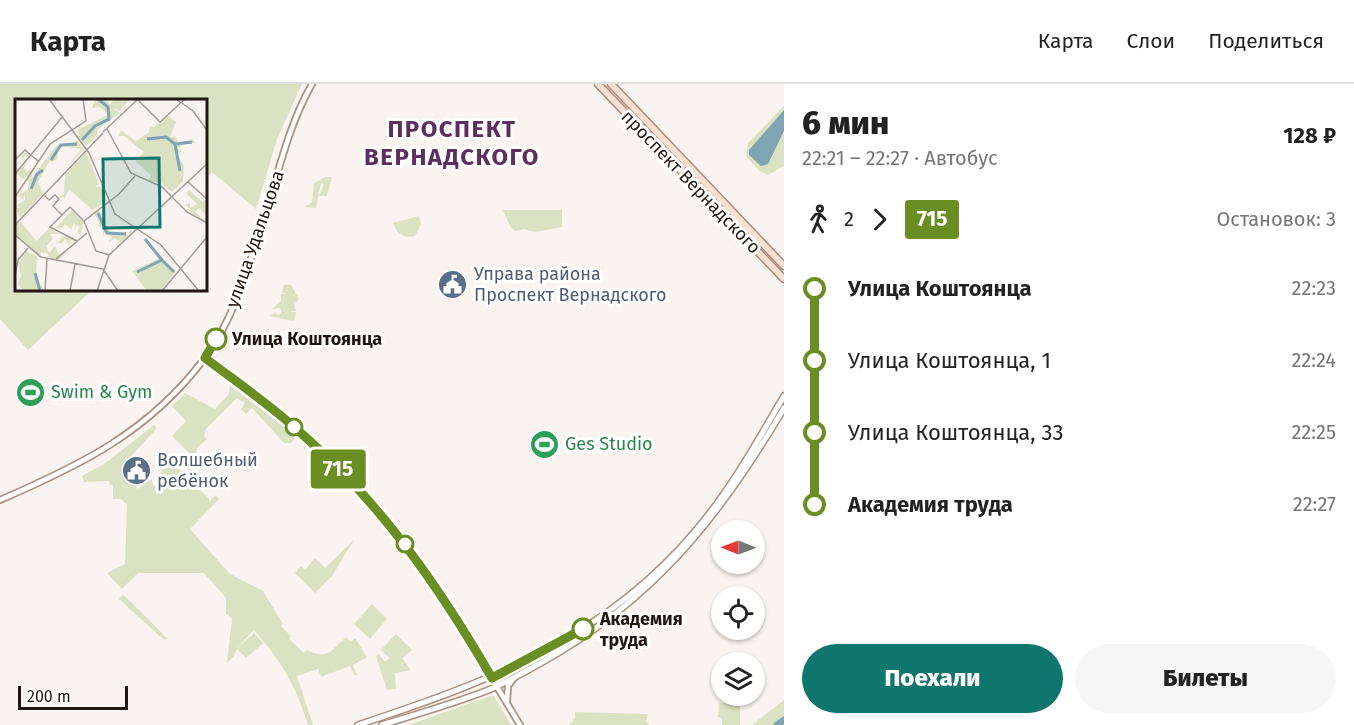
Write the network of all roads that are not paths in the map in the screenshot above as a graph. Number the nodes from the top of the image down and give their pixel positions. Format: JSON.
{"nodes":[{"id":1,"x":312,"y":84,"type":"edge"},
{"id":2,"x":598,"y":84,"type":"edge"},
{"id":3,"x":611,"y":84,"type":"edge"},
{"id":4,"x":784,"y":266,"type":"edge"},
{"id":5,"x":784,"y":279,"type":"edge"},
{"id":6,"x":205,"y":358,"type":"junction"},
{"id":7,"x":784,"y":396,"type":"edge"},
{"id":8,"x":784,"y":408,"type":"edge"},
{"id":9,"x":0,"y":500,"type":"edge"},
{"id":10,"x":516,"y":676,"type":"junction"},
{"id":11,"x":492,"y":678,"type":"junction"},
{"id":12,"x":497,"y":686,"type":"junction"},
{"id":13,"x":508,"y":704,"type":"junction"},
{"id":14,"x":358,"y":725,"type":"edge"},
{"id":15,"x":382,"y":725,"type":"edge"},
{"id":16,"x":520,"y":725,"type":"edge"}],
"edges":[{"from":1,"to":6,"type":"street","name":"улица Удальцова"},
{"from":2,"to":5,"type":"main road","name":"проспект Вернадского"},
{"from":3,"to":4,"type":"main road","name":"проспект Вернадского"},
{"from":6,"to":9,"type":"street","name":"улица Удальцова"},
{"from":6,"to":11,"type":"street"},
{"from":7,"to":11,"type":"main road"},
{"from":8,"to":10,"type":"main road"},
{"from":10,"to":12,"type":"main road"},
{"from":10,"to":13,"type":"street"},
{"from":11,"to":12,"type":"street"},
{"from":11,"to":14,"type":"main road"},
{"from":12,"to":13,"type":"street"},
{"from":12,"to":15,"type":"main road"},
{"from":13,"to":16,"type":"street"}]}
